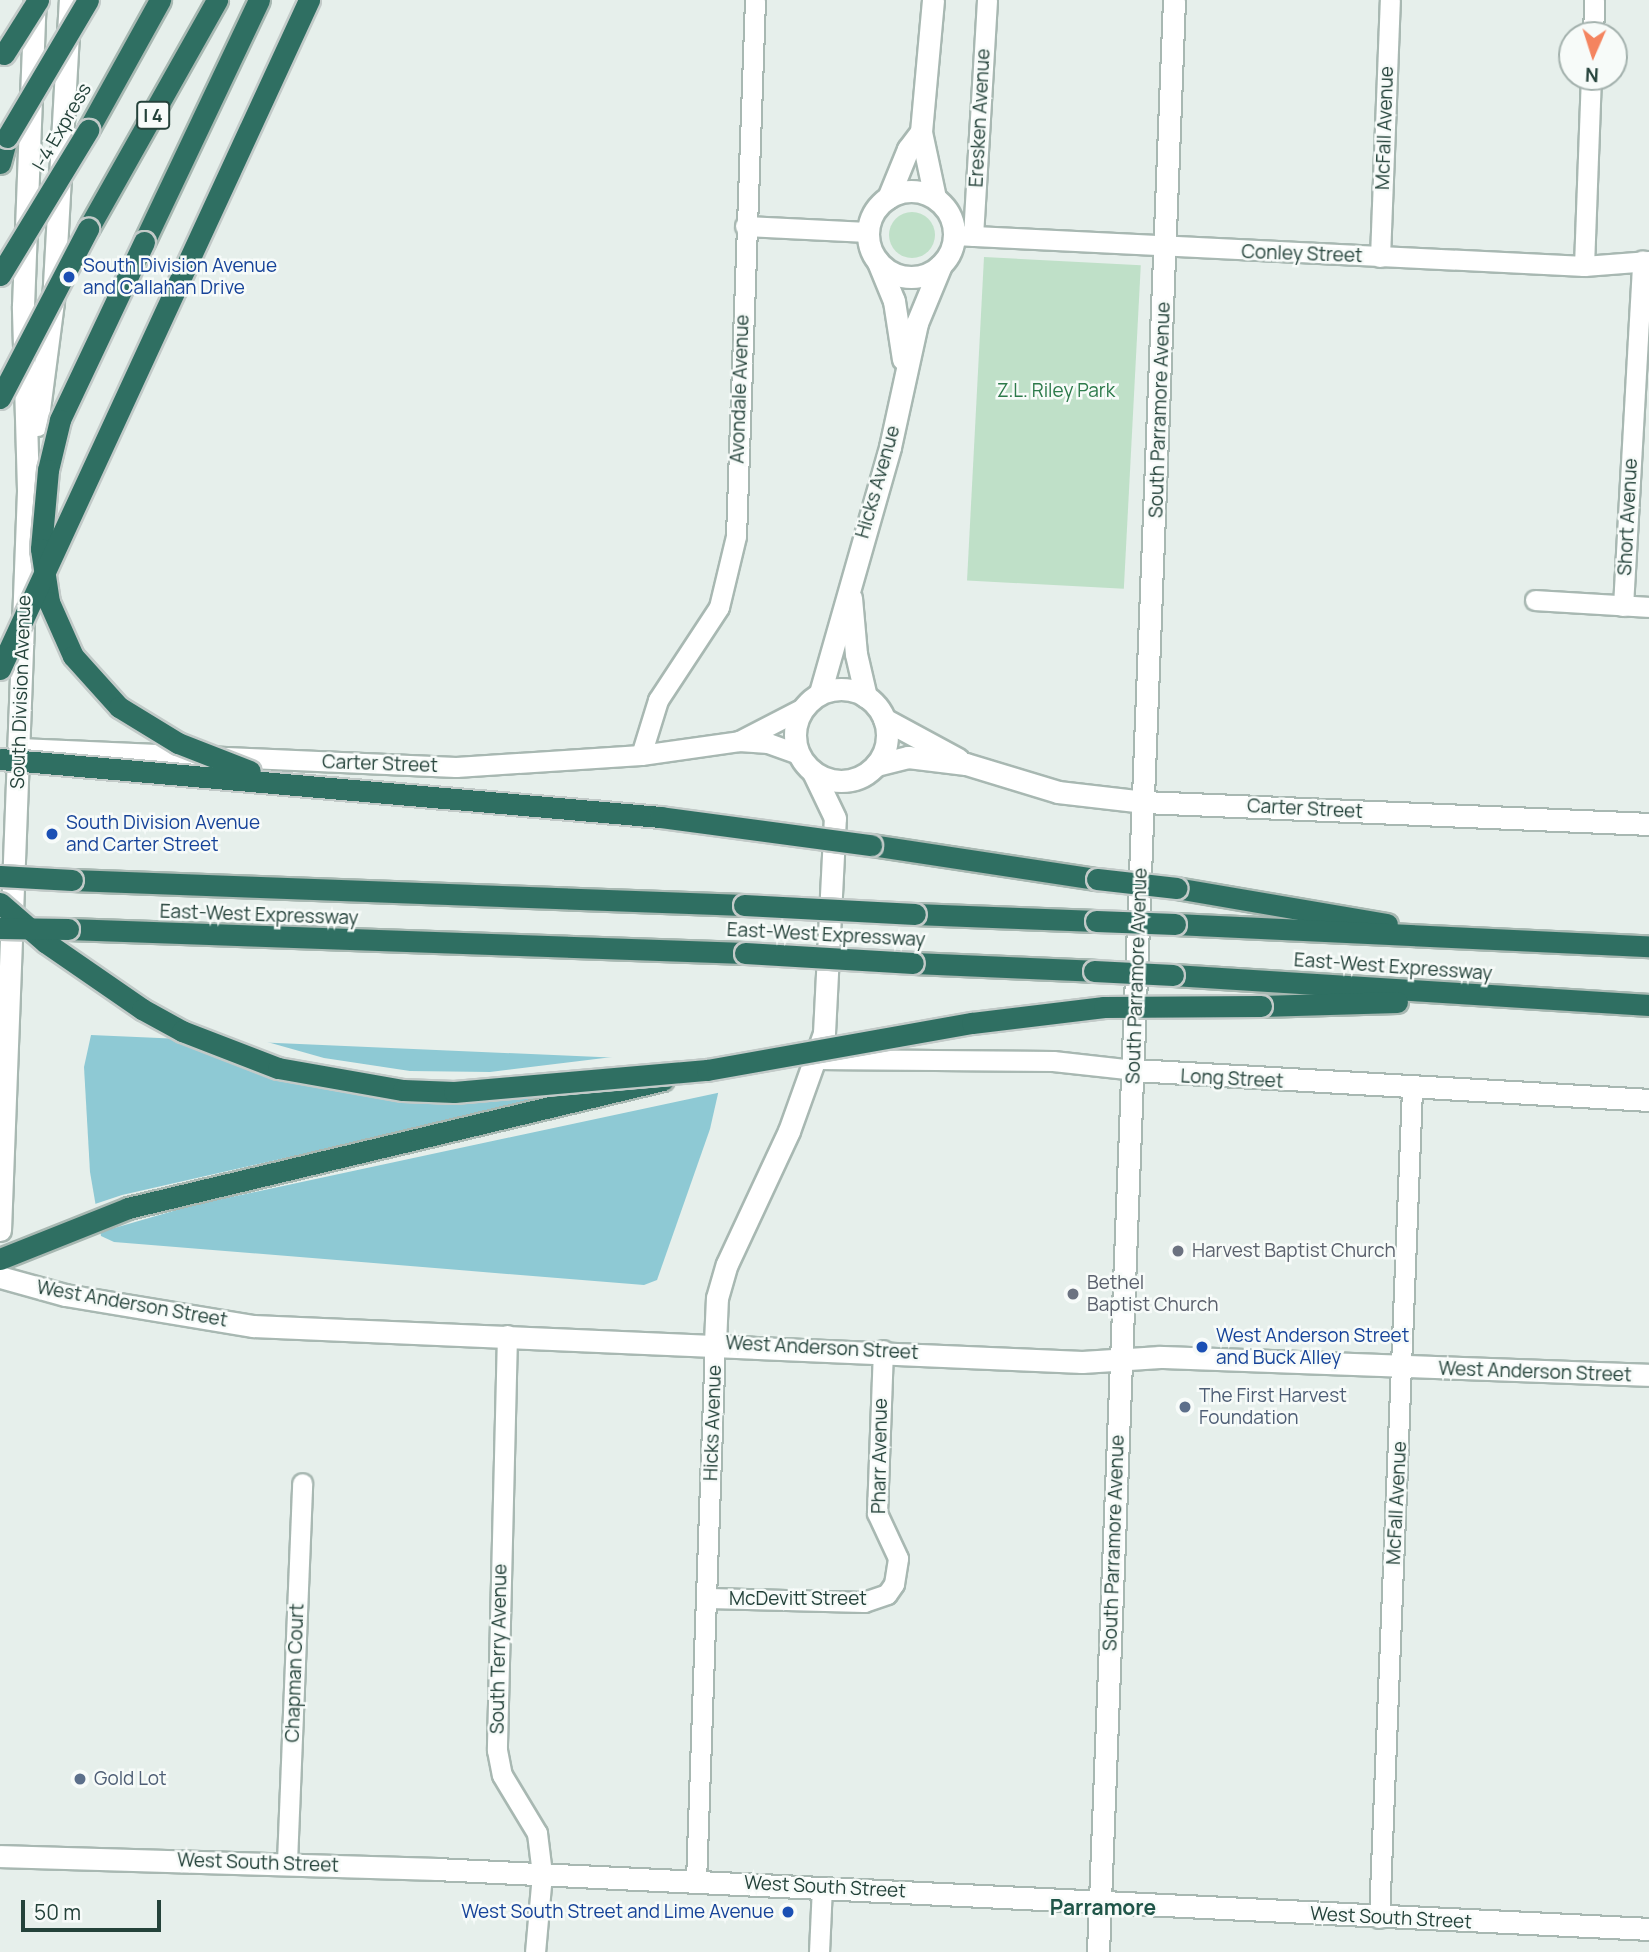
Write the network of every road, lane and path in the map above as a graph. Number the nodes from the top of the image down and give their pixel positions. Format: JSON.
{"nodes":[{"id":1,"x":36,"y":0,"type":"edge"},
{"id":2,"x":70,"y":0,"type":"edge"},
{"id":3,"x":88,"y":0,"type":"edge"},
{"id":4,"x":160,"y":0,"type":"edge"},
{"id":5,"x":217,"y":0,"type":"edge"},
{"id":6,"x":259,"y":0,"type":"edge"},
{"id":7,"x":309,"y":0,"type":"edge"},
{"id":8,"x":755,"y":0,"type":"edge"},
{"id":9,"x":933,"y":0,"type":"edge"},
{"id":10,"x":987,"y":0,"type":"edge"},
{"id":11,"x":1174,"y":0,"type":"edge"},
{"id":12,"x":1390,"y":0,"type":"edge"},
{"id":13,"x":1594,"y":0,"type":"edge"},
{"id":14,"x":1593,"y":21,"type":"edge"},
{"id":15,"x":2,"y":58,"type":"edge"},
{"id":16,"x":1590,"y":91,"type":"edge"},
{"id":17,"x":921,"y":132,"type":"junction"},
{"id":18,"x":4,"y":143,"type":"edge"},
{"id":19,"x":0,"y":163,"type":"edge"},
{"id":20,"x":888,"y":198,"type":"junction"},
{"id":21,"x":935,"y":198,"type":"junction"},
{"id":22,"x":745,"y":226,"type":"junction"},
{"id":23,"x":868,"y":232,"type":"junction"},
{"id":24,"x":964,"y":236,"type":"junction"},
{"id":25,"x":1167,"y":248,"type":"junction"},
{"id":26,"x":1380,"y":257,"type":"junction"},
{"id":27,"x":1646,"y":261,"type":"edge"},
{"id":28,"x":878,"y":262,"type":"junction"},
{"id":29,"x":941,"y":265,"type":"junction"},
{"id":30,"x":1584,"y":266,"type":"junction"},
{"id":31,"x":0,"y":275,"type":"edge"},
{"id":32,"x":905,"y":368,"type":"junction"},
{"id":33,"x":0,"y":398,"type":"edge"},
{"id":34,"x":28,"y":490,"type":"junction"},
{"id":35,"x":851,"y":596,"type":"junction"},
{"id":36,"x":1535,"y":600,"type":"dead end"},
{"id":37,"x":1623,"y":606,"type":"junction"},
{"id":38,"x":1649,"y":607,"type":"edge"},
{"id":39,"x":0,"y":669,"type":"edge"},
{"id":40,"x":820,"y":693,"type":"junction"},
{"id":41,"x":866,"y":697,"type":"junction"},
{"id":42,"x":803,"y":708,"type":"junction"},
{"id":43,"x":884,"y":719,"type":"junction"},
{"id":44,"x":739,"y":741,"type":"junction"},
{"id":45,"x":19,"y":748,"type":"junction"},
{"id":46,"x":798,"y":754,"type":"junction"},
{"id":47,"x":641,"y":755,"type":"junction"},
{"id":48,"x":0,"y":759,"type":"edge"},
{"id":49,"x":966,"y":764,"type":"junction"},
{"id":50,"x":868,"y":771,"type":"junction"},
{"id":51,"x":813,"y":772,"type":"junction"},
{"id":52,"x":300,"y":783,"type":"junction"},
{"id":53,"x":1144,"y":802,"type":"junction"},
{"id":54,"x":835,"y":818,"type":"junction"},
{"id":55,"x":1649,"y":824,"type":"edge"},
{"id":56,"x":0,"y":876,"type":"edge"},
{"id":57,"x":0,"y":904,"type":"edge"},
{"id":58,"x":0,"y":928,"type":"edge"},
{"id":59,"x":1461,"y":939,"type":"junction"},
{"id":60,"x":1649,"y":946,"type":"edge"},
{"id":61,"x":1521,"y":999,"type":"junction"},
{"id":62,"x":1649,"y":1005,"type":"edge"},
{"id":63,"x":817,"y":1059,"type":"junction"},
{"id":64,"x":707,"y":1070,"type":"junction"},
{"id":65,"x":1134,"y":1070,"type":"junction"},
{"id":66,"x":1412,"y":1088,"type":"junction"},
{"id":67,"x":1649,"y":1100,"type":"edge"},
{"id":68,"x":0,"y":1230,"type":"edge"},
{"id":69,"x":0,"y":1259,"type":"edge"},
{"id":70,"x":0,"y":1277,"type":"edge"},
{"id":71,"x":507,"y":1335,"type":"junction"},
{"id":72,"x":715,"y":1343,"type":"junction"},
{"id":73,"x":883,"y":1350,"type":"junction"},
{"id":74,"x":1121,"y":1360,"type":"junction"},
{"id":75,"x":1403,"y":1367,"type":"junction"},
{"id":76,"x":1649,"y":1375,"type":"edge"},
{"id":77,"x":302,"y":1483,"type":"dead end"},
{"id":78,"x":887,"y":1594,"type":"joint"},
{"id":79,"x":708,"y":1598,"type":"junction"},
{"id":80,"x":0,"y":1856,"type":"edge"},
{"id":81,"x":287,"y":1863,"type":"junction"},
{"id":82,"x":542,"y":1874,"type":"junction"},
{"id":83,"x":696,"y":1881,"type":"junction"},
{"id":84,"x":822,"y":1887,"type":"junction"},
{"id":85,"x":1100,"y":1900,"type":"junction"},
{"id":86,"x":1379,"y":1918,"type":"junction"},
{"id":87,"x":1649,"y":1929,"type":"edge"},
{"id":88,"x":535,"y":1952,"type":"edge"},
{"id":89,"x":819,"y":1952,"type":"edge"},
{"id":90,"x":1098,"y":1952,"type":"edge"}],
"edges":[{"from":1,"to":15,"type":"highway","bridge":true},
{"from":1,"to":34,"type":"street","name":"South Division Avenue"},
{"from":2,"to":34,"type":"street","name":"South Division Avenue"},
{"from":3,"to":18,"type":"highway","bridge":true},
{"from":4,"to":31,"type":"highway","name":"I-4 Express","bridge":true},
{"from":5,"to":33,"type":"highway","number":"I 4","bridge":true},
{"from":6,"to":52,"type":"highway","bridge":true},
{"from":7,"to":39,"type":"highway","bridge":true},
{"from":8,"to":22,"type":"street","name":"Avondale Avenue"},
{"from":9,"to":17,"type":"street"},
{"from":10,"to":24,"type":"street","name":"Eresken Avenue"},
{"from":11,"to":25,"type":"street","name":"South Parramore Avenue"},
{"from":12,"to":26,"type":"street","name":"McFall Avenue"},
{"from":13,"to":14,"type":"street"},
{"from":16,"to":30,"type":"street"},
{"from":17,"to":20,"type":"street"},
{"from":17,"to":21,"type":"street"},
{"from":18,"to":19,"type":"highway"},
{"from":20,"to":21,"type":"street"},
{"from":20,"to":23,"type":"street"},
{"from":21,"to":24,"type":"street"},
{"from":22,"to":23,"type":"street"},
{"from":22,"to":47,"type":"street","name":"Avondale Avenue"},
{"from":23,"to":28,"type":"street"},
{"from":24,"to":25,"type":"street","name":"Conley Street"},
{"from":24,"to":29,"type":"street"},
{"from":25,"to":26,"type":"street","name":"Conley Street"},
{"from":25,"to":53,"type":"street","name":"South Parramore Avenue"},
{"from":26,"to":30,"type":"street","name":"Conley Street"},
{"from":27,"to":30,"type":"street","name":"Conley Street"},
{"from":27,"to":37,"type":"street","name":"Short Avenue"},
{"from":28,"to":29,"type":"street"},
{"from":28,"to":32,"type":"street","name":"Hicks Avenue"},
{"from":29,"to":32,"type":"street","name":"Hicks Avenue"},
{"from":32,"to":35,"type":"street","name":"Hicks Avenue"},
{"from":34,"to":45,"type":"street","name":"South Division Avenue"},
{"from":35,"to":40,"type":"street","name":"Hicks Avenue"},
{"from":35,"to":41,"type":"street","name":"Hicks Avenue"},
{"from":36,"to":37,"type":"street"},
{"from":37,"to":38,"type":"street"},
{"from":40,"to":41,"type":"street"},
{"from":40,"to":42,"type":"street"},
{"from":41,"to":43,"type":"street"},
{"from":42,"to":44,"type":"street","name":"Carter Street"},
{"from":42,"to":46,"type":"street"},
{"from":43,"to":49,"type":"street","name":"Carter Street"},
{"from":43,"to":50,"type":"street"},
{"from":44,"to":46,"type":"street","name":"Carter Street"},
{"from":44,"to":47,"type":"street","name":"Carter Street"},
{"from":45,"to":47,"type":"street","name":"Carter Street"},
{"from":45,"to":68,"type":"street","name":"South Division Avenue"},
{"from":46,"to":51,"type":"street"},
{"from":48,"to":52,"type":"highway","bridge":true},
{"from":49,"to":50,"type":"street","name":"Carter Street"},
{"from":49,"to":53,"type":"street","name":"Carter Street"},
{"from":50,"to":51,"type":"street"},
{"from":50,"to":54,"type":"street","name":"Hicks Avenue"},
{"from":51,"to":54,"type":"street","name":"Hicks Avenue"},
{"from":52,"to":59,"type":"highway","bridge":true},
{"from":53,"to":55,"type":"street","name":"Carter Street"},
{"from":53,"to":65,"type":"street","name":"South Parramore Avenue"},
{"from":54,"to":63,"type":"street","name":"Hicks Avenue"},
{"from":56,"to":59,"type":"highway","name":"East-West Expressway","bridge":true},
{"from":57,"to":64,"type":"highway","bridge":true},
{"from":58,"to":61,"type":"highway","name":"East-West Expressway","bridge":true},
{"from":59,"to":60,"type":"highway","name":"East-West Expressway"},
{"from":61,"to":62,"type":"highway","name":"East-West Expressway"},
{"from":61,"to":64,"type":"highway","bridge":true},
{"from":63,"to":65,"type":"street","name":"Long Street"},
{"from":63,"to":72,"type":"street","name":"Hicks Avenue"},
{"from":64,"to":69,"type":"highway","bridge":true},
{"from":65,"to":66,"type":"street","name":"Long Street"},
{"from":65,"to":74,"type":"street","name":"South Parramore Avenue"},
{"from":66,"to":67,"type":"street","name":"Long Street"},
{"from":66,"to":75,"type":"street","name":"McFall Avenue"},
{"from":70,"to":71,"type":"street","name":"West Anderson Street"},
{"from":71,"to":72,"type":"street","name":"West Anderson Street"},
{"from":71,"to":82,"type":"street","name":"South Terry Avenue"},
{"from":72,"to":73,"type":"street","name":"West Anderson Street"},
{"from":72,"to":79,"type":"street","name":"Hicks Avenue"},
{"from":73,"to":74,"type":"street","name":"West Anderson Street"},
{"from":73,"to":78,"type":"street","name":"Pharr Avenue"},
{"from":74,"to":75,"type":"street","name":"West Anderson Street"},
{"from":74,"to":85,"type":"street","name":"South Parramore Avenue"},
{"from":75,"to":76,"type":"street","name":"West Anderson Street"},
{"from":75,"to":86,"type":"street","name":"McFall Avenue"},
{"from":77,"to":81,"type":"street","name":"Chapman Court"},
{"from":78,"to":79,"type":"street","name":"McDevitt Street"},
{"from":79,"to":83,"type":"street","name":"Hicks Avenue"},
{"from":80,"to":81,"type":"street","name":"West South Street"},
{"from":81,"to":82,"type":"street","name":"West South Street"},
{"from":82,"to":83,"type":"street","name":"West South Street"},
{"from":82,"to":88,"type":"street","name":"South Terry Avenue"},
{"from":83,"to":84,"type":"street","name":"West South Street"},
{"from":84,"to":85,"type":"street","name":"West South Street"},
{"from":84,"to":89,"type":"street"},
{"from":85,"to":86,"type":"street","name":"West South Street"},
{"from":85,"to":90,"type":"street","name":"South Parramore Avenue"},
{"from":86,"to":87,"type":"street","name":"West South Street"}]}
